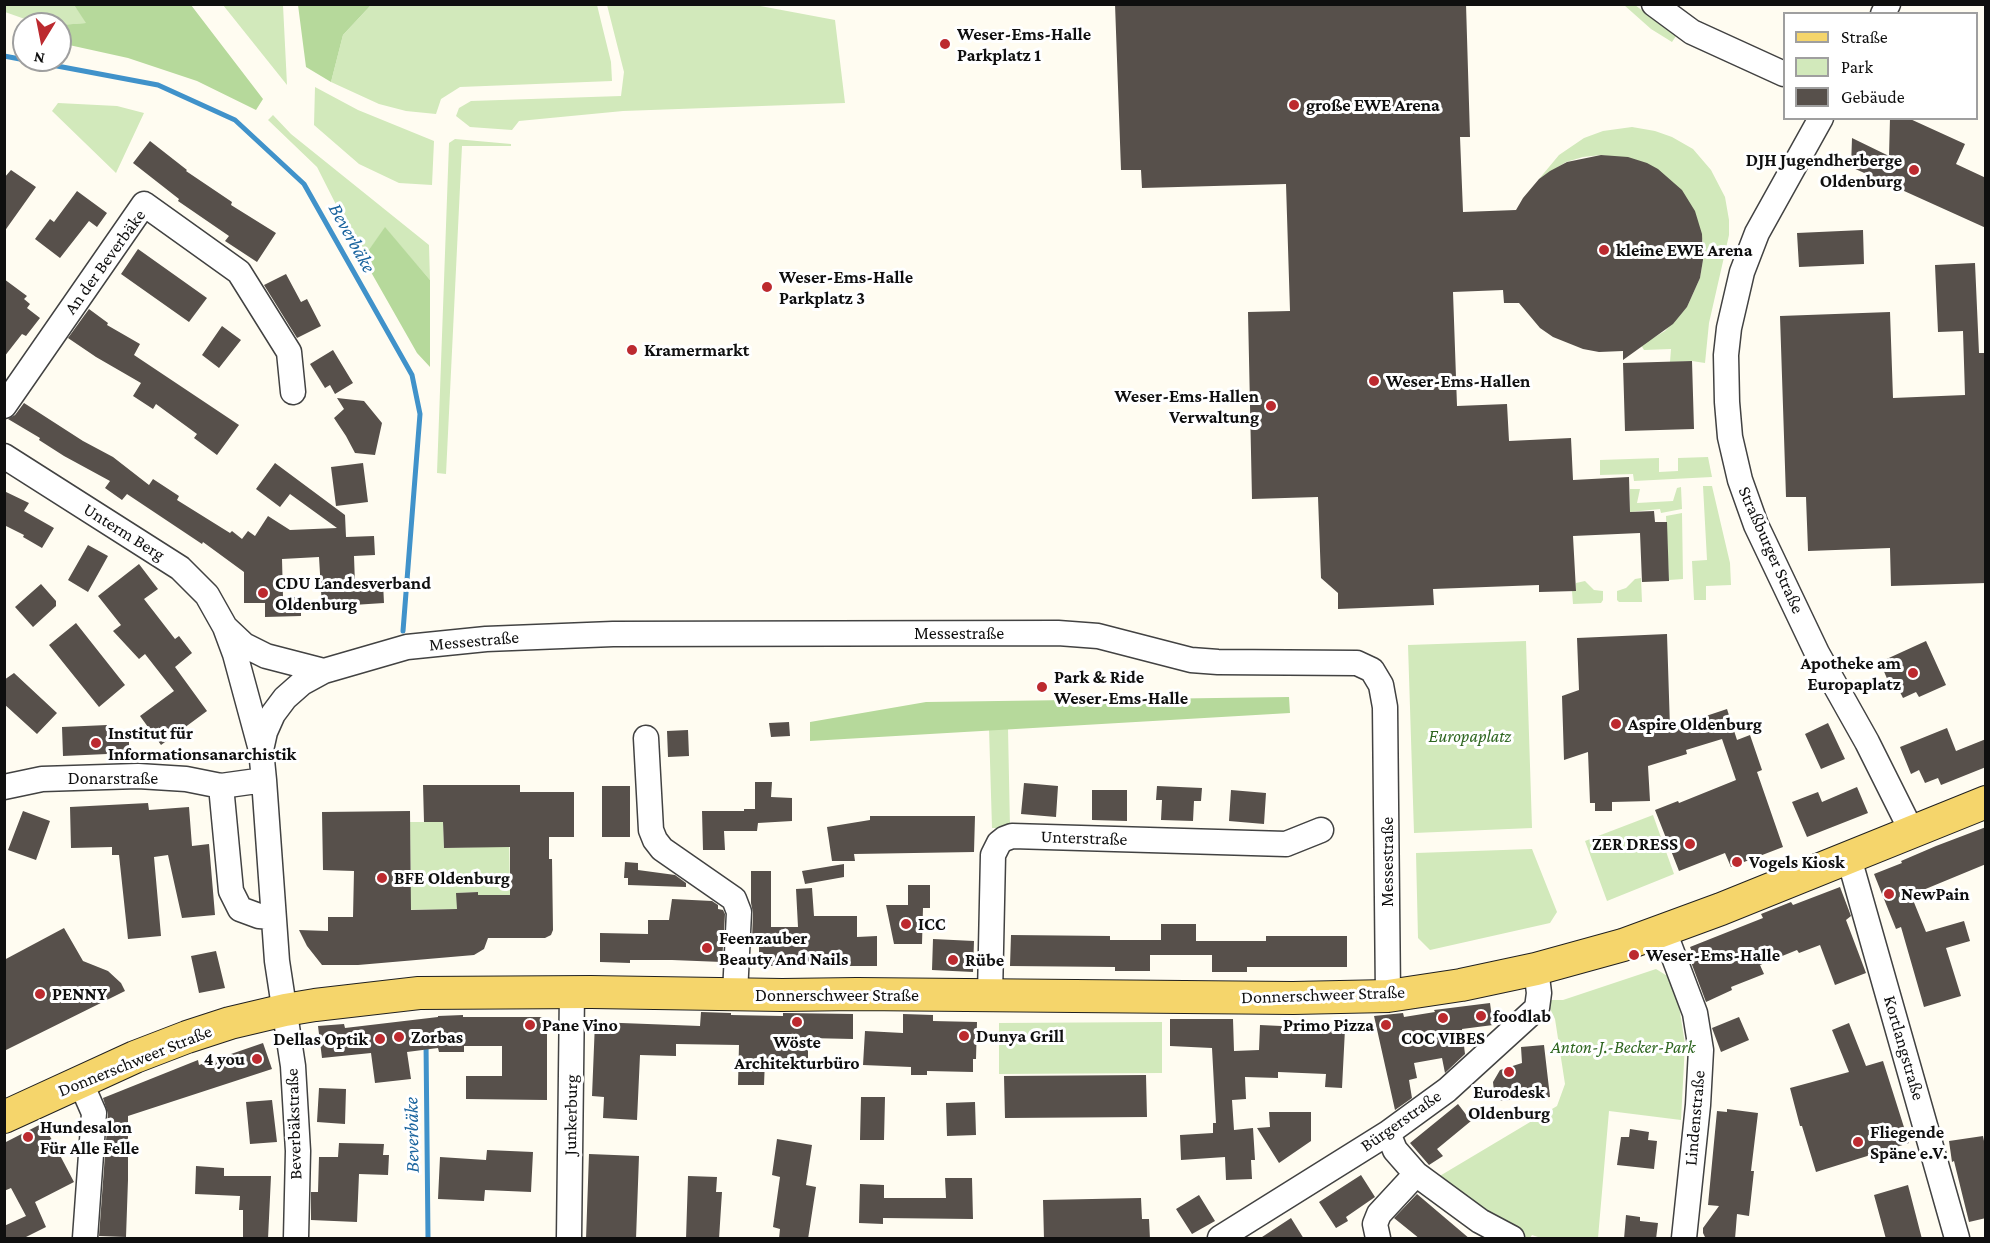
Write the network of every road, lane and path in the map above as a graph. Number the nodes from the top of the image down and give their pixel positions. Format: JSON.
{"nodes":[{"id":1,"x":1654,"y":4,"type":"edge"},
{"id":2,"x":1783,"y":73,"type":"edge"},
{"id":3,"x":1820,"y":120,"type":"edge"},
{"id":4,"x":293,"y":392,"type":"dead end"},
{"id":5,"x":4,"y":406,"type":"edge"},
{"id":6,"x":4,"y":456,"type":"edge"},
{"id":7,"x":225,"y":627,"type":"junction"},
{"id":8,"x":324,"y":671,"type":"junction"},
{"id":9,"x":646,"y":738,"type":"dead end"},
{"id":10,"x":261,"y":750,"type":"junction"},
{"id":11,"x":264,"y":780,"type":"junction"},
{"id":12,"x":221,"y":786,"type":"junction"},
{"id":13,"x":4,"y":787,"type":"edge"},
{"id":14,"x":1986,"y":802,"type":"edge"},
{"id":15,"x":1321,"y":830,"type":"dead end"},
{"id":16,"x":1912,"y":832,"type":"junction"},
{"id":17,"x":1849,"y":858,"type":"junction"},
{"id":18,"x":273,"y":917,"type":"junction"},
{"id":19,"x":1664,"y":931,"type":"junction"},
{"id":20,"x":1536,"y":969,"type":"junction"},
{"id":21,"x":572,"y":992,"type":"junction"},
{"id":22,"x":735,"y":994,"type":"junction"},
{"id":23,"x":990,"y":995,"type":"junction"},
{"id":24,"x":1388,"y":996,"type":"junction"},
{"id":25,"x":285,"y":1010,"type":"junction"},
{"id":26,"x":80,"y":1082,"type":"junction"},
{"id":27,"x":4,"y":1117,"type":"edge"},
{"id":28,"x":1388,"y":1133,"type":"junction"},
{"id":29,"x":1416,"y":1174,"type":"junction"},
{"id":30,"x":85,"y":1239,"type":"edge"},
{"id":31,"x":296,"y":1239,"type":"edge"},
{"id":32,"x":569,"y":1239,"type":"edge"},
{"id":33,"x":1220,"y":1239,"type":"edge"},
{"id":34,"x":1378,"y":1239,"type":"edge"},
{"id":35,"x":1512,"y":1239,"type":"edge"},
{"id":36,"x":1684,"y":1239,"type":"edge"},
{"id":37,"x":1957,"y":1239,"type":"edge"}],
"edges":[{"from":1,"to":2,"type":"street"},
{"from":3,"to":16,"type":"street","name":"Straßburger Straße"},
{"from":4,"to":5,"type":"street","name":"An der Beverbäke"},
{"from":6,"to":7,"type":"street","name":"Unterm Berg"},
{"from":7,"to":8,"type":"street","name":"Unterm Berg"},
{"from":7,"to":10,"type":"street","name":"Unterm Berg"},
{"from":8,"to":10,"type":"street","name":"Messestraße"},
{"from":8,"to":24,"type":"street","name":"Messestraße"},
{"from":9,"to":22,"type":"street","name":"Donnerschweer Straße"},
{"from":10,"to":11,"type":"street","name":"Unterm Berg"},
{"from":11,"to":12,"type":"street"},
{"from":11,"to":18,"type":"street","name":"Unterm Berg"},
{"from":12,"to":13,"type":"street","name":"Donarstraße"},
{"from":12,"to":18,"type":"street"},
{"from":14,"to":16,"type":"main road","name":"Donnerschweer Straße"},
{"from":15,"to":23,"type":"street","name":"Unterstraße"},
{"from":16,"to":17,"type":"main road","name":"Donnerschweer Straße"},
{"from":17,"to":19,"type":"main road","name":"Donnerschweer Straße"},
{"from":17,"to":37,"type":"street","name":"Kortlangstraße"},
{"from":18,"to":25,"type":"street","name":"Unterm Berg"},
{"from":19,"to":20,"type":"main road","name":"Donnerschweer Straße"},
{"from":19,"to":36,"type":"street","name":"Lindenstraße"},
{"from":20,"to":24,"type":"main road","name":"Donnerschweer Straße"},
{"from":20,"to":28,"type":"street","name":"Bürgerstraße"},
{"from":21,"to":22,"type":"main road","name":"Donnerschweer Straße"},
{"from":21,"to":25,"type":"main road","name":"Donnerschweer Straße"},
{"from":21,"to":32,"type":"street","name":"Junkerburg"},
{"from":22,"to":23,"type":"main road","name":"Donnerschweer Straße"},
{"from":23,"to":24,"type":"main road","name":"Donnerschweer Straße"},
{"from":25,"to":26,"type":"main road","name":"Donnerschweer Straße"},
{"from":25,"to":31,"type":"street","name":"Beverbäkstraße"},
{"from":26,"to":27,"type":"main road","name":"Donnerschweer Straße"},
{"from":26,"to":30,"type":"street"},
{"from":28,"to":29,"type":"street"},
{"from":28,"to":33,"type":"street","name":"Bürgerstraße"},
{"from":29,"to":34,"type":"street"},
{"from":29,"to":35,"type":"street"}]}
